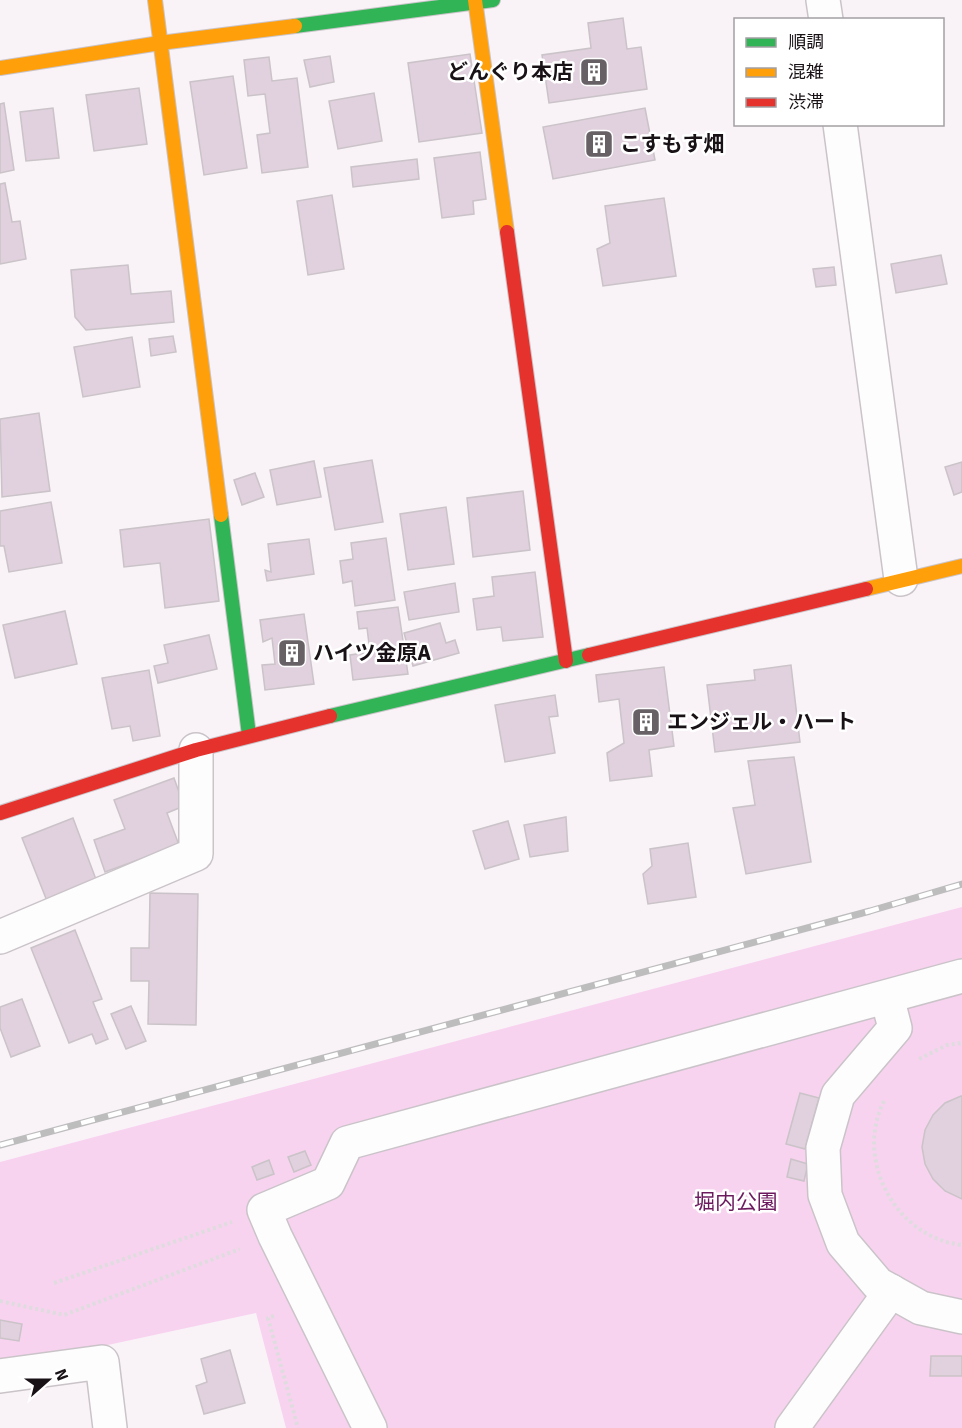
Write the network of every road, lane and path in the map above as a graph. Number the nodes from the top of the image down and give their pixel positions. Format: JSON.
{"nodes":[{"id":1,"x":155,"y":0,"type":"edge"},
{"id":2,"x":493,"y":0,"type":"edge"},
{"id":3,"x":823,"y":0,"type":"edge"},
{"id":4,"x":475,"y":1,"type":"edge"},
{"id":5,"x":826,"y":18,"type":"edge"},
{"id":6,"x":160,"y":43,"type":"junction"},
{"id":7,"x":0,"y":68,"type":"edge"},
{"id":8,"x":840,"y":126,"type":"edge"},
{"id":9,"x":962,"y":566,"type":"edge"},
{"id":10,"x":901,"y":579,"type":"junction"},
{"id":11,"x":566,"y":661,"type":"junction"},
{"id":12,"x":249,"y":735,"type":"junction"},
{"id":13,"x":196,"y":750,"type":"junction"},
{"id":14,"x":0,"y":813,"type":"edge"},
{"id":15,"x":0,"y":937,"type":"edge"},
{"id":16,"x":962,"y":976,"type":"edge"},
{"id":17,"x":887,"y":998,"type":"junction"},
{"id":18,"x":962,"y":1043,"type":"edge"},
{"id":19,"x":917,"y":1059,"type":"dead end"},
{"id":20,"x":889,"y":1092,"type":"dead end"},
{"id":21,"x":233,"y":1222,"type":"dead end"},
{"id":22,"x":275,"y":1236,"type":"junction"},
{"id":23,"x":962,"y":1245,"type":"edge"},
{"id":24,"x":54,"y":1283,"type":"dead end"},
{"id":25,"x":891,"y":1292,"type":"junction"},
{"id":26,"x":307,"y":1300,"type":"junction"},
{"id":27,"x":0,"y":1301,"type":"edge"},
{"id":28,"x":962,"y":1317,"type":"edge"},
{"id":29,"x":0,"y":1376,"type":"edge"},
{"id":30,"x":110,"y":1428,"type":"edge"},
{"id":31,"x":298,"y":1428,"type":"edge"},
{"id":32,"x":370,"y":1428,"type":"edge"},
{"id":33,"x":792,"y":1428,"type":"edge"}],
"edges":[{"from":1,"to":6,"type":"street"},
{"from":2,"to":4,"type":"street"},
{"from":3,"to":5,"type":"street"},
{"from":4,"to":6,"type":"street"},
{"from":4,"to":11,"type":"street"},
{"from":6,"to":7,"type":"street"},
{"from":6,"to":12,"type":"street"},
{"from":8,"to":10,"type":"street"},
{"from":9,"to":10,"type":"street"},
{"from":10,"to":11,"type":"street"},
{"from":11,"to":12,"type":"street"},
{"from":12,"to":13,"type":"street"},
{"from":13,"to":14,"type":"street"},
{"from":13,"to":15,"type":"street"},
{"from":16,"to":17,"type":"street"},
{"from":17,"to":22,"type":"street"},
{"from":17,"to":25,"type":"street"},
{"from":18,"to":19,"type":"path"},
{"from":20,"to":23,"type":"path"},
{"from":21,"to":24,"type":"path"},
{"from":22,"to":26,"type":"street"},
{"from":22,"to":27,"type":"path"},
{"from":25,"to":28,"type":"street"},
{"from":25,"to":33,"type":"street"},
{"from":26,"to":31,"type":"path"},
{"from":26,"to":32,"type":"street"},
{"from":29,"to":30,"type":"street"}]}
